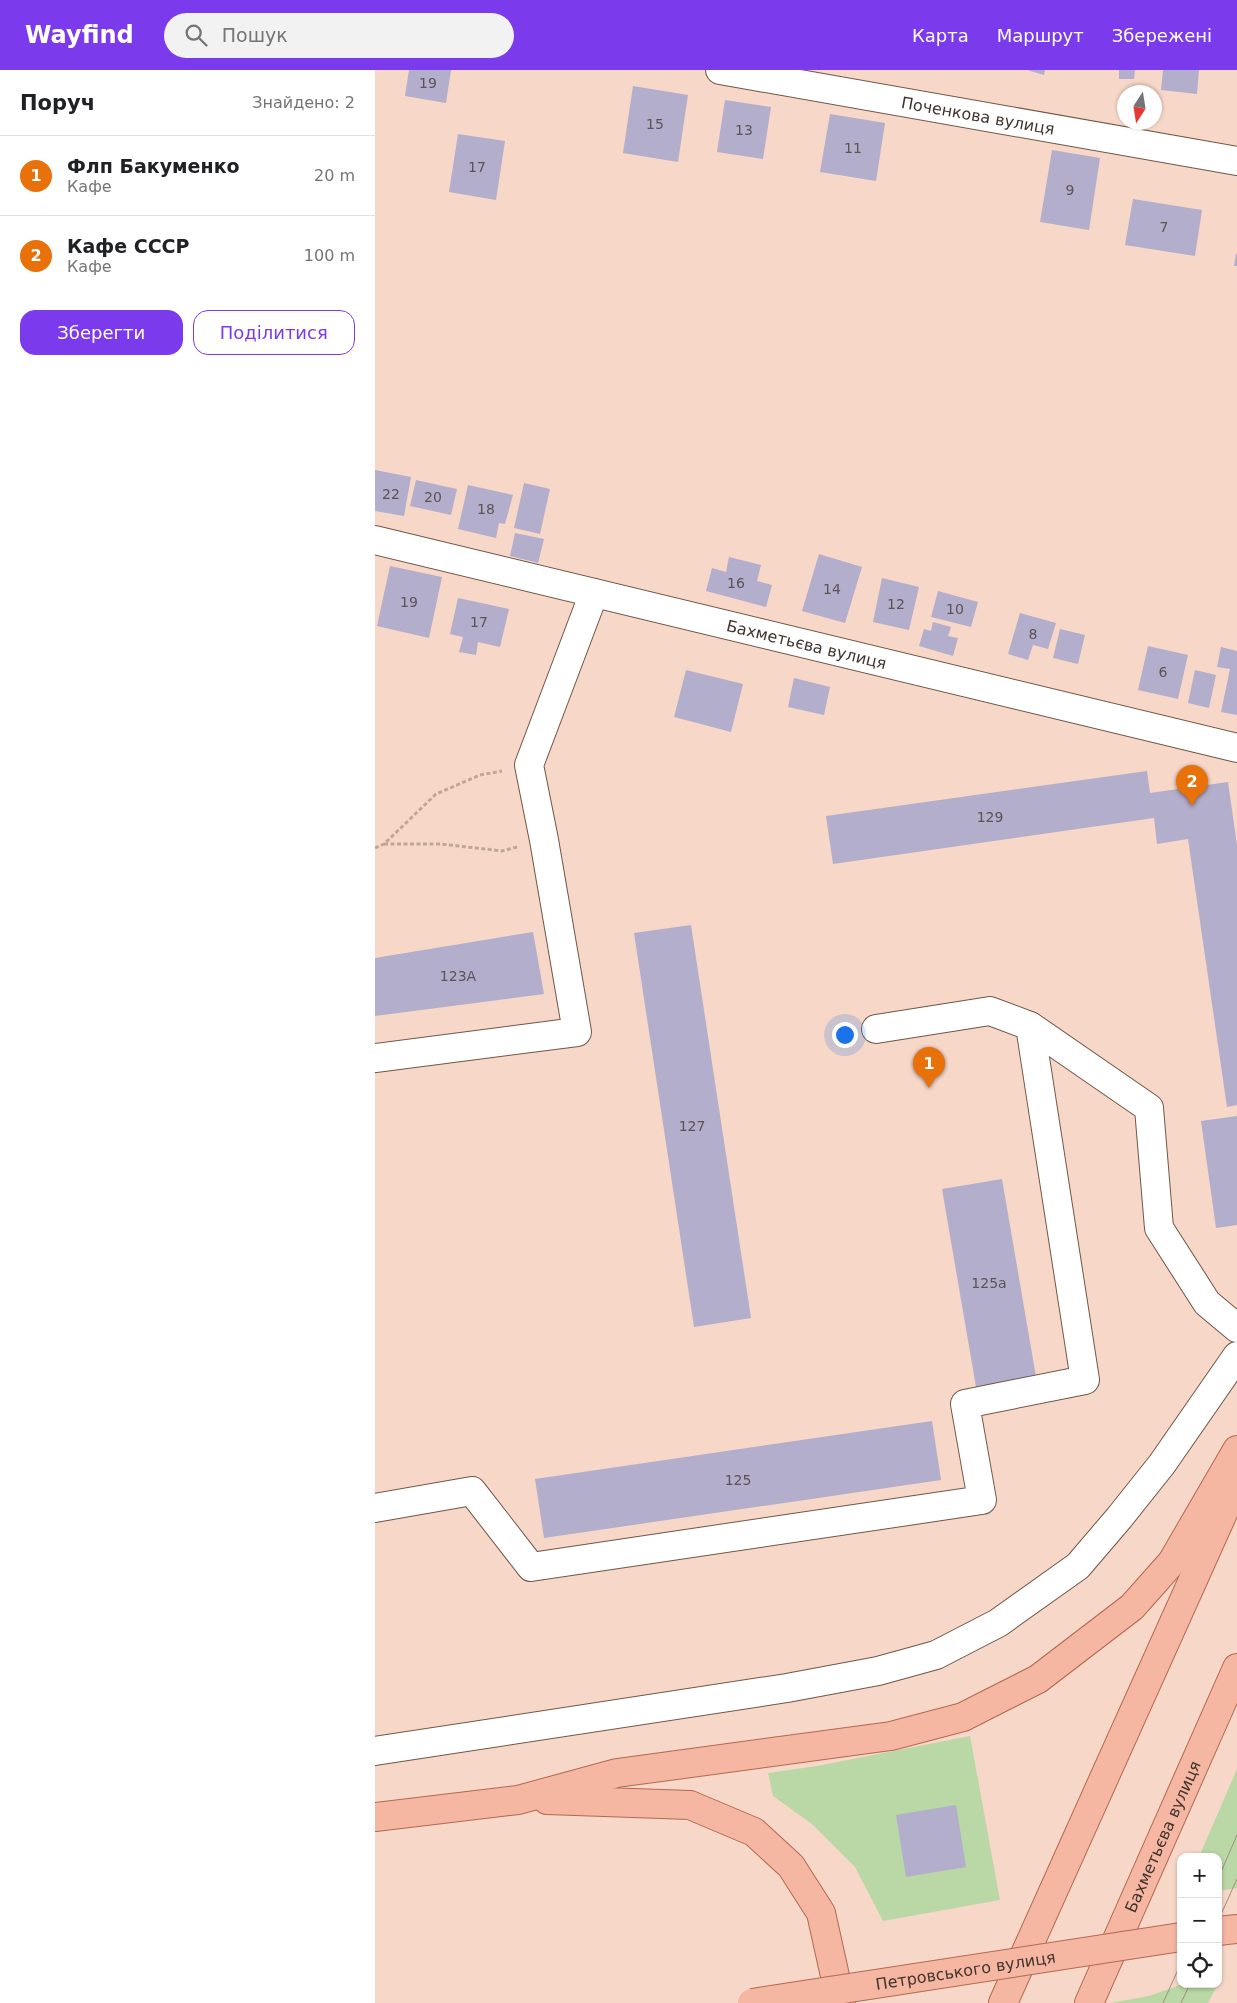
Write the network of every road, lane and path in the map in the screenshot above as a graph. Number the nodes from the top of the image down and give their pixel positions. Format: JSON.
{"nodes":[{"id":1,"x":720,"y":70,"type":"edge"},
{"id":2,"x":1237,"y":161,"type":"edge"},
{"id":3,"x":375,"y":540,"type":"edge"},
{"id":4,"x":593,"y":592,"type":"junction"},
{"id":5,"x":1237,"y":748,"type":"edge"},
{"id":6,"x":529,"y":765,"type":"junction"},
{"id":7,"x":545,"y":840,"type":"junction"},
{"id":8,"x":384,"y":844,"type":"junction"},
{"id":9,"x":375,"y":848,"type":"edge"},
{"id":10,"x":1031,"y":1026,"type":"junction"},
{"id":11,"x":876,"y":1029,"type":"dead end"},
{"id":12,"x":375,"y":1058,"type":"edge"},
{"id":13,"x":1237,"y":1328,"type":"edge"},
{"id":14,"x":1237,"y":1356,"type":"edge"},
{"id":15,"x":1237,"y":1450,"type":"edge"},
{"id":16,"x":1237,"y":1482,"type":"edge"},
{"id":17,"x":375,"y":1508,"type":"edge"},
{"id":18,"x":1237,"y":1668,"type":"edge"},
{"id":19,"x":375,"y":1751,"type":"edge"},
{"id":20,"x":518,"y":1800,"type":"junction"},
{"id":21,"x":375,"y":1817,"type":"edge"},
{"id":22,"x":1237,"y":1928,"type":"edge"},
{"id":23,"x":1222,"y":1930,"type":"edge"},
{"id":24,"x":1177,"y":1938,"type":"edge"},
{"id":25,"x":752,"y":2003,"type":"edge"},
{"id":26,"x":841,"y":2003,"type":"edge"},
{"id":27,"x":1003,"y":2003,"type":"edge"},
{"id":28,"x":1089,"y":2003,"type":"edge"}],
"edges":[{"from":1,"to":2,"type":"street","name":"Поченкова вулиця"},
{"from":3,"to":4,"type":"street","name":"Бахметьєва вулиця"},
{"from":4,"to":5,"type":"street","name":"Бахметьєва вулиця"},
{"from":4,"to":6,"type":"street"},
{"from":6,"to":7,"type":"street"},
{"from":6,"to":8,"type":"path"},
{"from":7,"to":8,"type":"path"},
{"from":7,"to":12,"type":"street"},
{"from":8,"to":9,"type":"path"},
{"from":10,"to":11,"type":"street"},
{"from":10,"to":13,"type":"street"},
{"from":10,"to":17,"type":"street"},
{"from":14,"to":19,"type":"street"},
{"from":15,"to":20,"type":"main road"},
{"from":16,"to":27,"type":"main road"},
{"from":18,"to":28,"type":"main road","name":"Бахметьєва вулиця"},
{"from":20,"to":21,"type":"main road"},
{"from":20,"to":26,"type":"main road"},
{"from":22,"to":23,"type":"main road"},
{"from":24,"to":25,"type":"main road","name":"Петровського вулиця","bridge":true}]}
